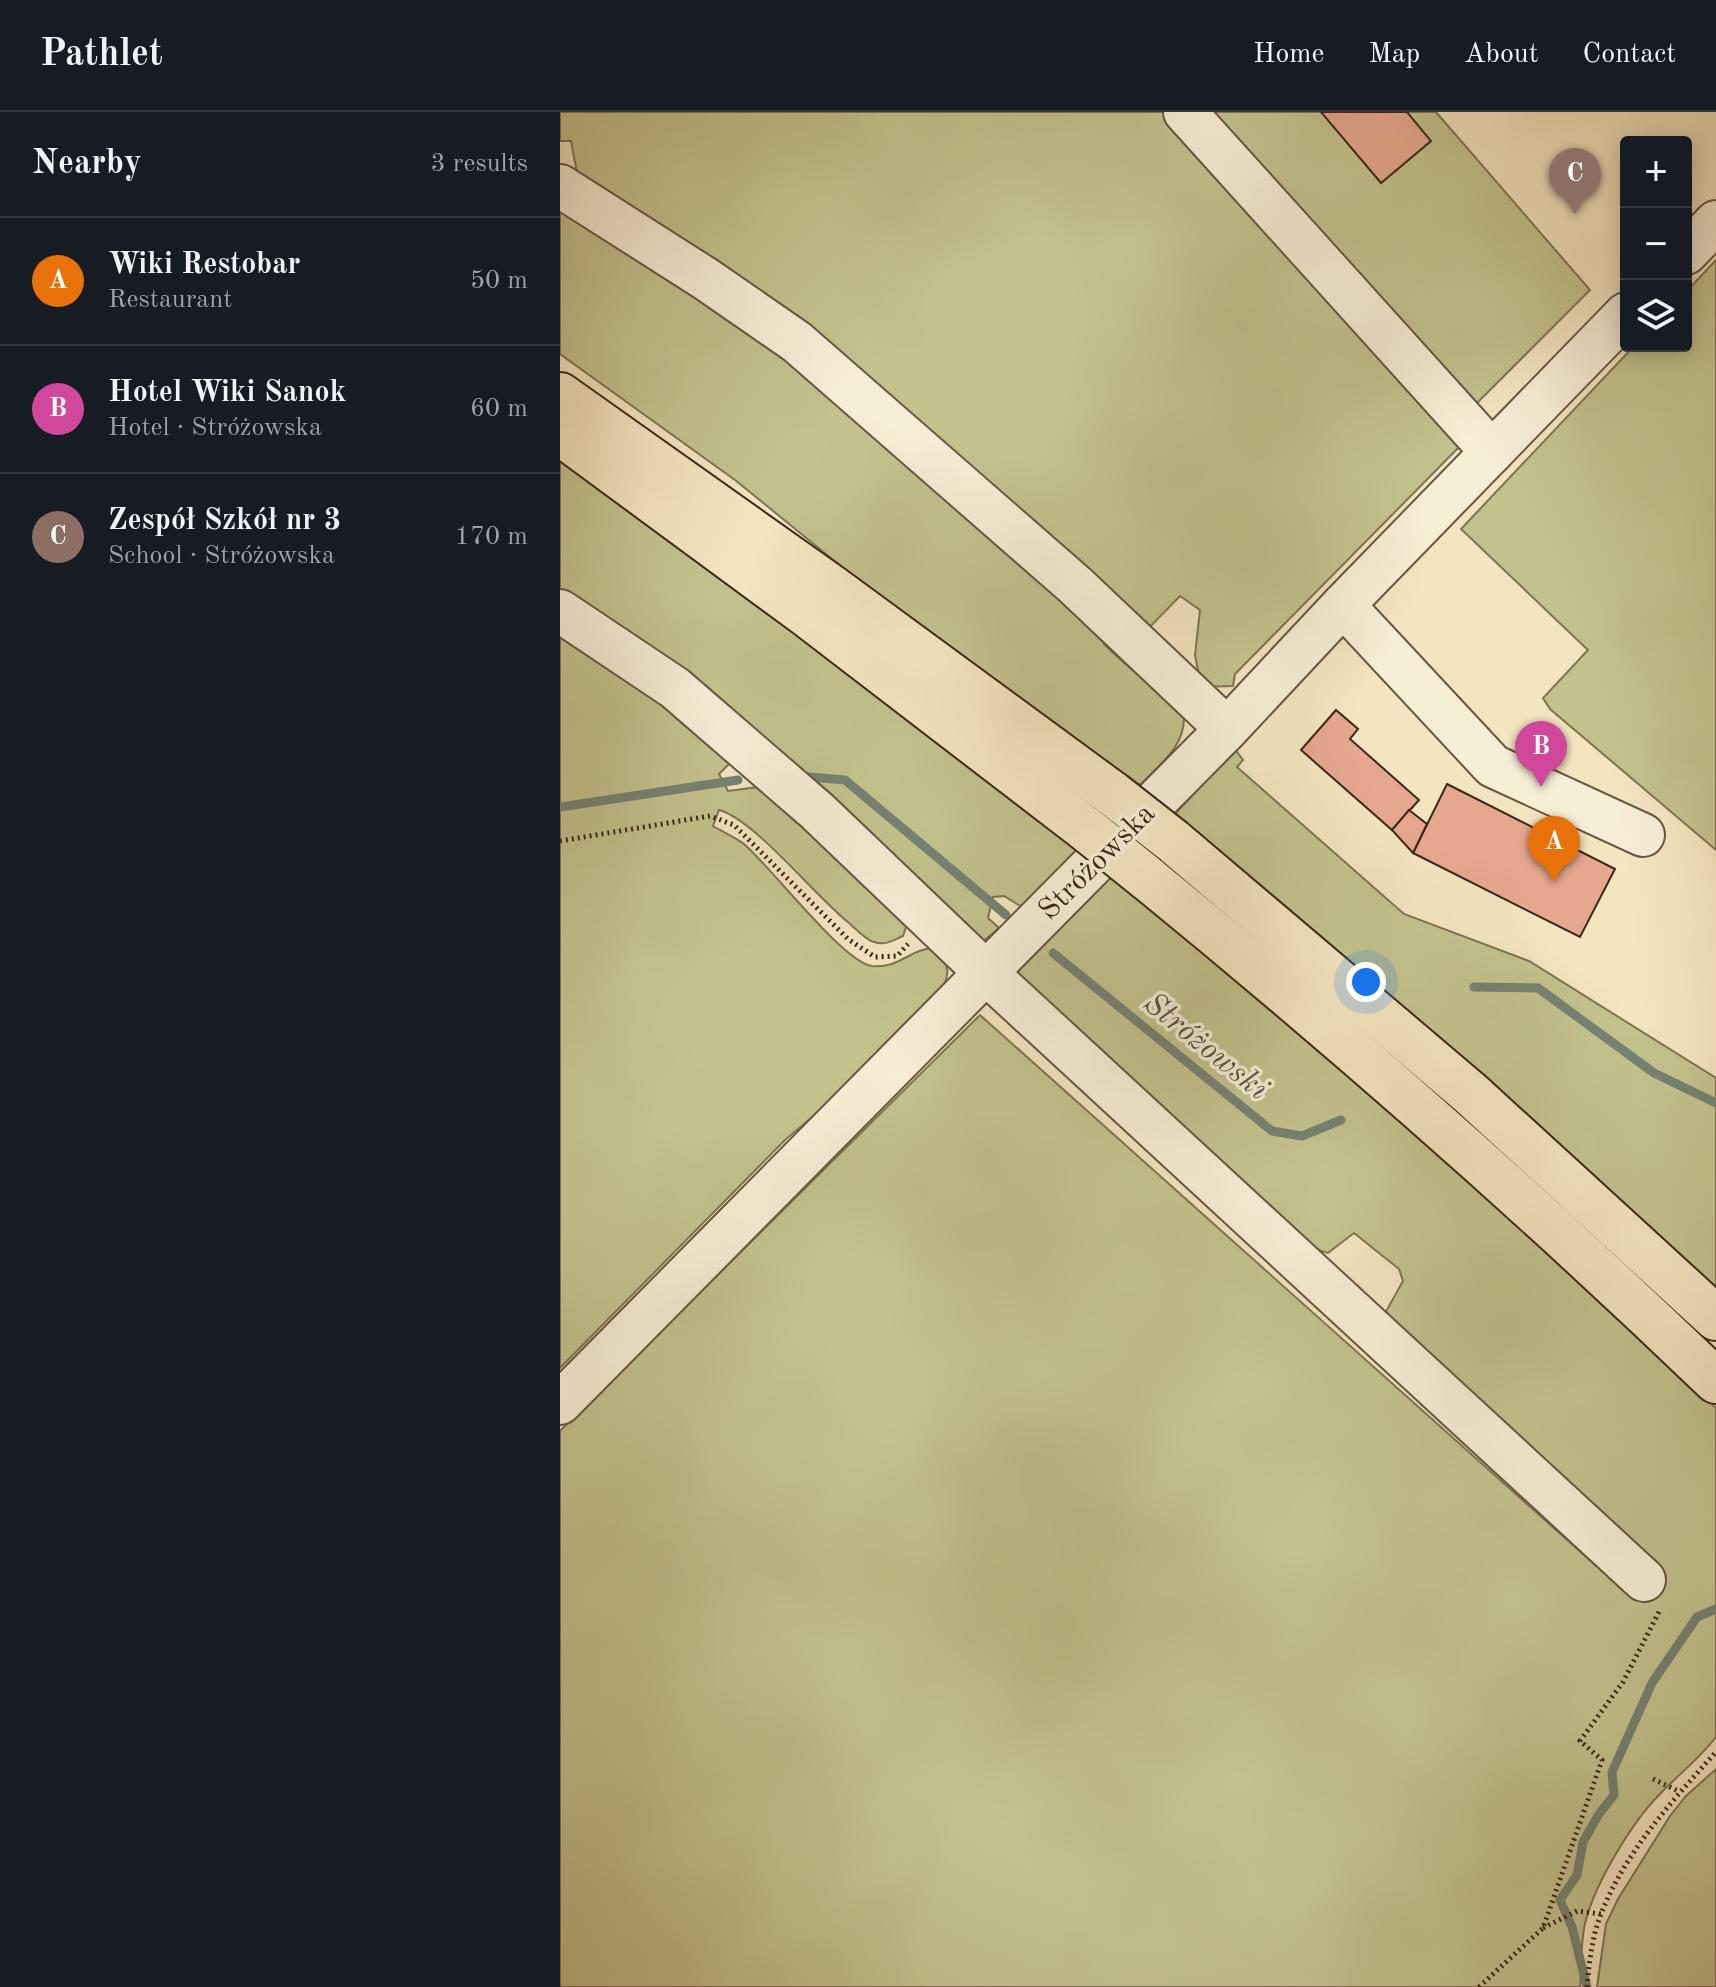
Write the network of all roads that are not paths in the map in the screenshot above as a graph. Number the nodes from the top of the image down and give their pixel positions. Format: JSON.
{"nodes":[{"id":1,"x":1185,"y":112,"type":"edge"},
{"id":2,"x":560,"y":186,"type":"edge"},
{"id":3,"x":1716,"y":222,"type":"edge"},
{"id":4,"x":1692,"y":247,"type":"edge"},
{"id":5,"x":1620,"y":320,"type":"edge"},
{"id":6,"x":560,"y":395,"type":"edge"},
{"id":7,"x":560,"y":433,"type":"edge"},
{"id":8,"x":1492,"y":452,"type":"junction"},
{"id":9,"x":1343,"y":605,"type":"junction"},
{"id":10,"x":560,"y":611,"type":"edge"},
{"id":11,"x":1227,"y":729,"type":"junction"},
{"id":12,"x":1643,"y":835,"type":"dead end"},
{"id":13,"x":986,"y":972,"type":"junction"},
{"id":14,"x":1716,"y":1318,"type":"edge"},
{"id":15,"x":1716,"y":1381,"type":"edge"},
{"id":16,"x":560,"y":1403,"type":"edge"},
{"id":17,"x":1644,"y":1580,"type":"road end"}],
"edges":[{"from":1,"to":8,"type":"street"},
{"from":2,"to":11,"type":"street"},
{"from":3,"to":4,"type":"street"},
{"from":5,"to":8,"type":"street","name":"Stróżowska"},
{"from":6,"to":14,"type":"main road","bridge":true},
{"from":7,"to":15,"type":"main road","bridge":true},
{"from":8,"to":9,"type":"street","name":"Stróżowska"},
{"from":9,"to":11,"type":"street","name":"Stróżowska"},
{"from":9,"to":12,"type":"street"},
{"from":10,"to":13,"type":"street"},
{"from":11,"to":13,"type":"street","name":"Stróżowska"},
{"from":13,"to":16,"type":"street","name":"Stróżowska"},
{"from":13,"to":17,"type":"street"}]}
